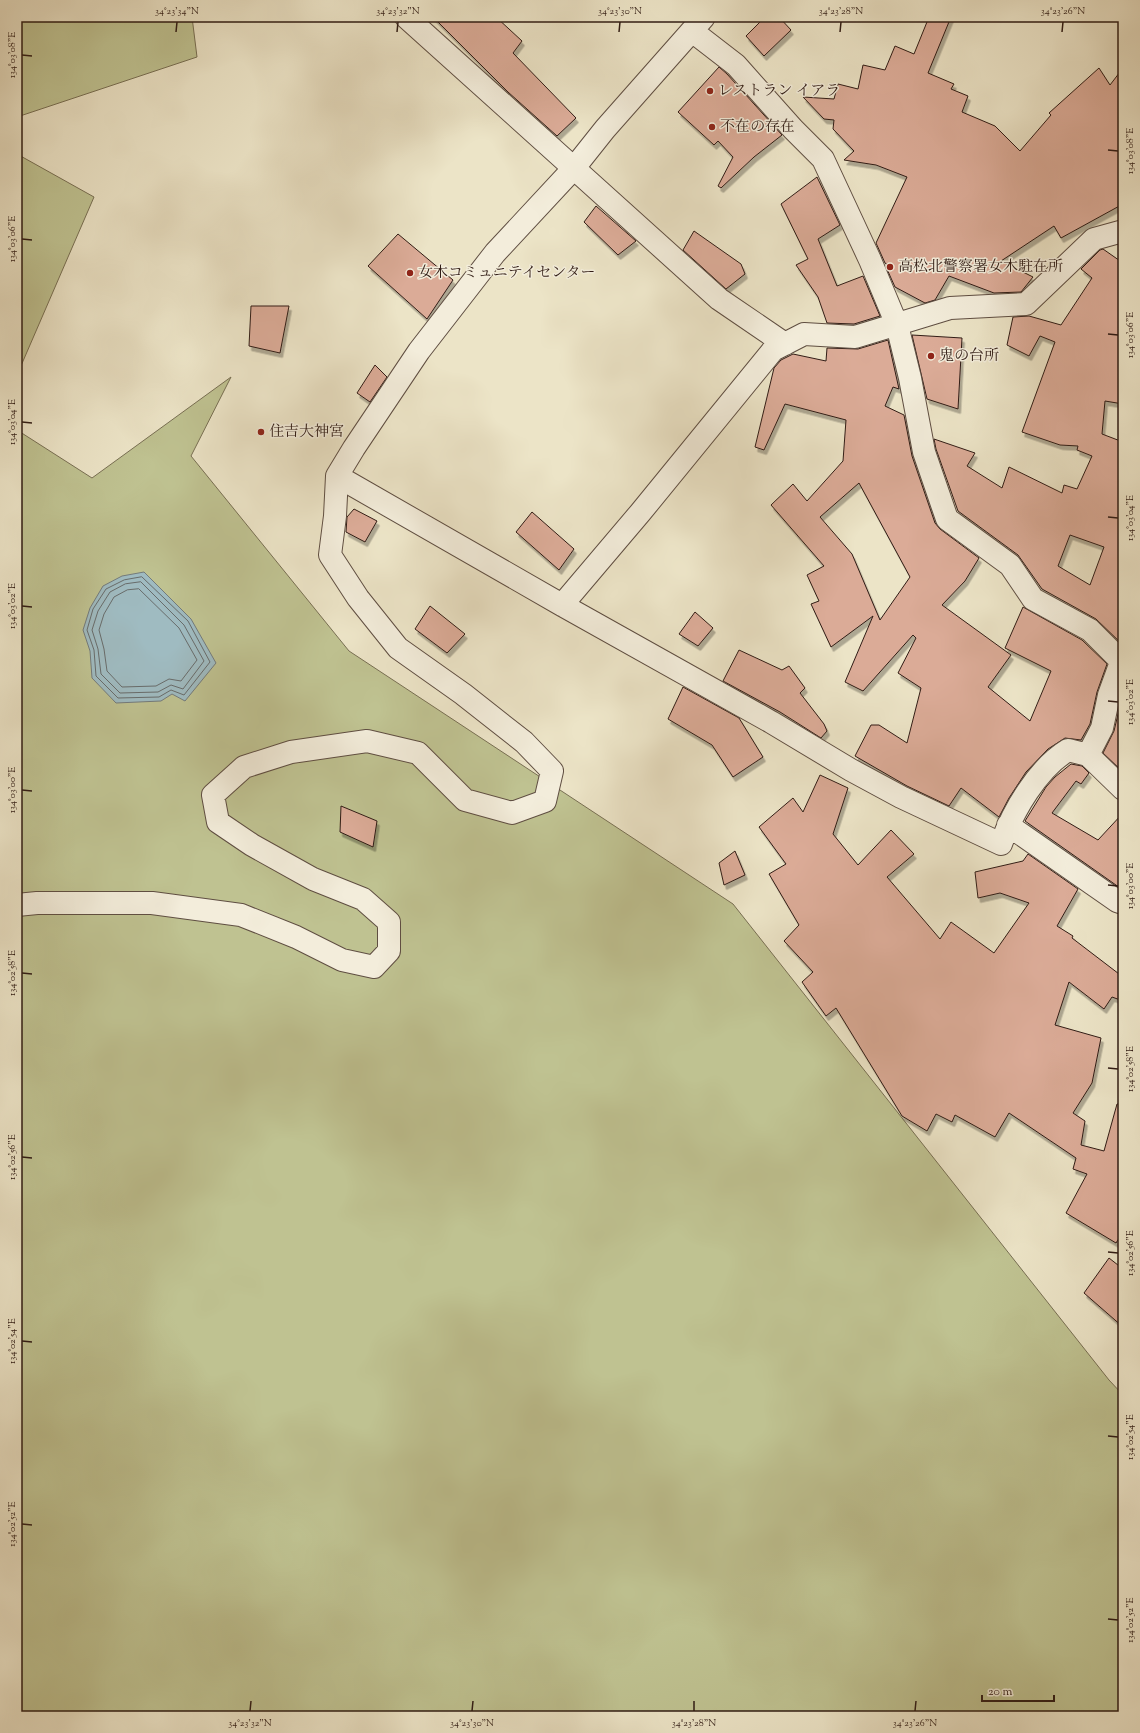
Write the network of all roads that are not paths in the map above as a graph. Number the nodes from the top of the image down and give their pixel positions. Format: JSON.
{"nodes":[{"id":1,"x":406,"y":17,"type":"edge"},
{"id":2,"x":698,"y":24,"type":"edge"},
{"id":3,"x":574,"y":168,"type":"junction"},
{"id":4,"x":1123,"y":231,"type":"edge"},
{"id":5,"x":897,"y":325,"type":"junction"},
{"id":6,"x":785,"y":344,"type":"junction"},
{"id":7,"x":337,"y":476,"type":"junction"},
{"id":8,"x":562,"y":605,"type":"junction"},
{"id":9,"x":1122,"y":663,"type":"edge"},
{"id":10,"x":1088,"y":755,"type":"junction"},
{"id":11,"x":1123,"y":789,"type":"edge"},
{"id":12,"x":1008,"y":825,"type":"junction"},
{"id":13,"x":1123,"y":903,"type":"edge"},
{"id":14,"x":17,"y":905,"type":"edge"}],
"edges":[{"from":1,"to":3,"type":"street"},
{"from":2,"to":3,"type":"street"},
{"from":2,"to":5,"type":"street"},
{"from":3,"to":6,"type":"street"},
{"from":3,"to":7,"type":"street"},
{"from":4,"to":5,"type":"street"},
{"from":5,"to":6,"type":"street"},
{"from":5,"to":9,"type":"street"},
{"from":6,"to":8,"type":"street"},
{"from":7,"to":8,"type":"street"},
{"from":7,"to":14,"type":"street"},
{"from":8,"to":12,"type":"street"},
{"from":9,"to":10,"type":"street"},
{"from":10,"to":11,"type":"street"},
{"from":10,"to":12,"type":"street"},
{"from":12,"to":13,"type":"street"}]}
